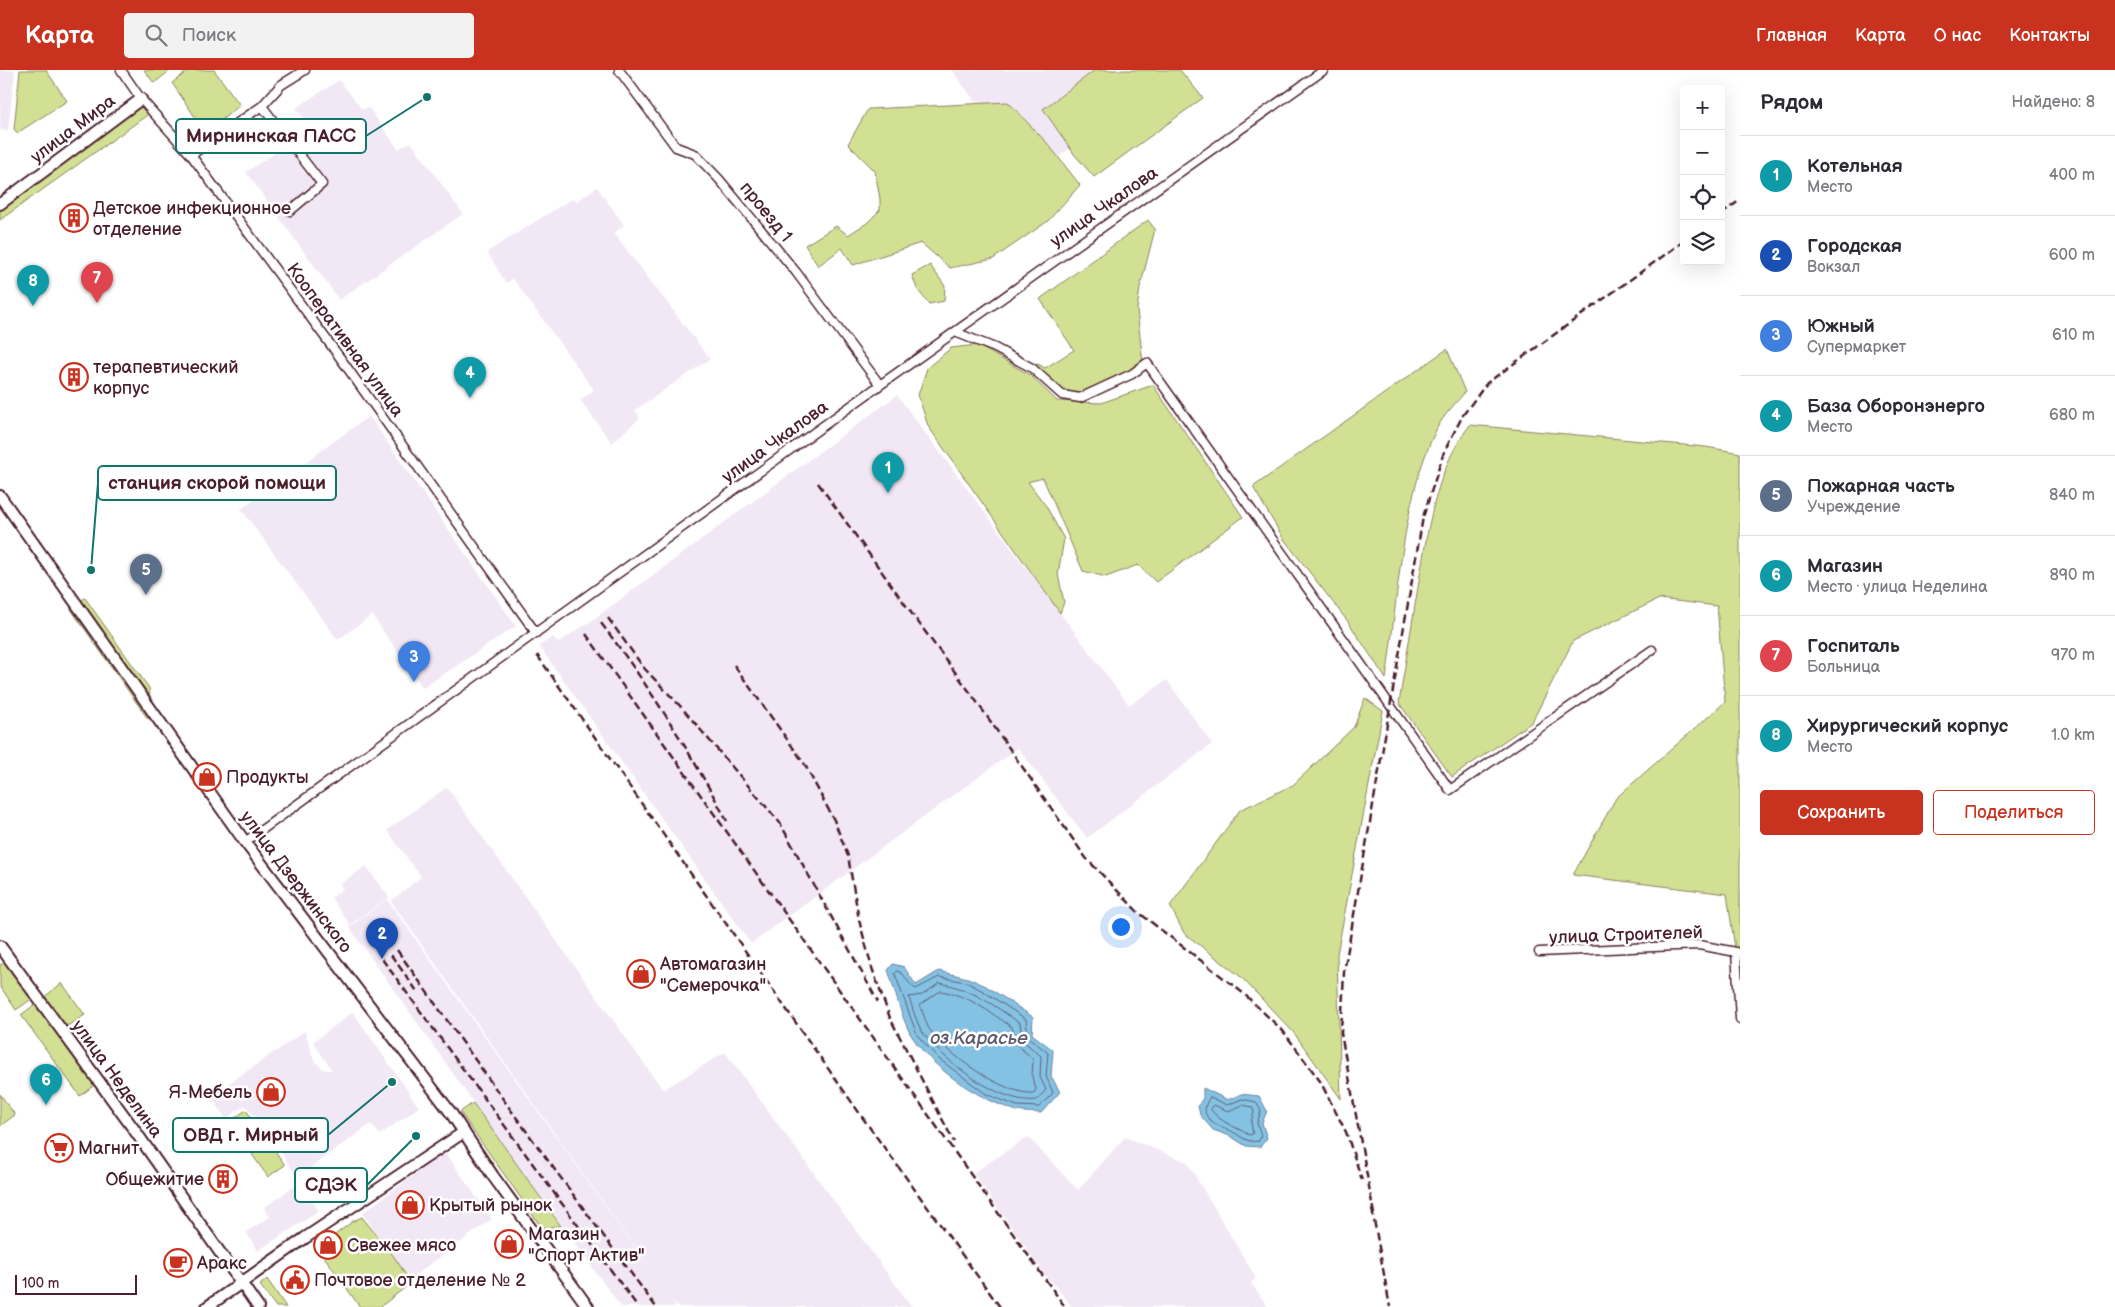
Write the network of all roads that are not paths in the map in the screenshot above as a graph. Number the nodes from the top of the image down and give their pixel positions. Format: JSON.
{"nodes":[{"id":1,"x":121,"y":70,"type":"edge"},
{"id":2,"x":305,"y":70,"type":"edge"},
{"id":3,"x":619,"y":70,"type":"edge"},
{"id":4,"x":1324,"y":70,"type":"edge"},
{"id":5,"x":141,"y":99,"type":"junction"},
{"id":6,"x":262,"y":106,"type":"junction"},
{"id":7,"x":191,"y":155,"type":"junction"},
{"id":8,"x":0,"y":204,"type":"edge"},
{"id":9,"x":290,"y":211,"type":"dead end"},
{"id":10,"x":955,"y":332,"type":"junction"},
{"id":11,"x":880,"y":385,"type":"junction"},
{"id":12,"x":0,"y":496,"type":"edge"},
{"id":13,"x":536,"y":633,"type":"junction"},
{"id":14,"x":1652,"y":650,"type":"dead end"},
{"id":15,"x":245,"y":842,"type":"junction"},
{"id":16,"x":0,"y":946,"type":"edge"},
{"id":17,"x":1539,"y":952,"type":"dead end"},
{"id":18,"x":1740,"y":1019,"type":"edge"},
{"id":19,"x":464,"y":1132,"type":"junction"},
{"id":20,"x":241,"y":1283,"type":"junction"},
{"id":21,"x":207,"y":1307,"type":"edge"},
{"id":22,"x":258,"y":1307,"type":"edge"},
{"id":23,"x":588,"y":1307,"type":"edge"}],
"edges":[{"from":1,"to":5,"type":"street","name":"Кооперативная улица"},
{"from":2,"to":6,"type":"street"},
{"from":3,"to":11,"type":"street","name":"проезд 1"},
{"from":4,"to":10,"type":"street","name":"улица Чкалова"},
{"from":5,"to":7,"type":"street","name":"Кооперативная улица"},
{"from":5,"to":8,"type":"street","name":"улица Мира"},
{"from":6,"to":7,"type":"street"},
{"from":6,"to":9,"type":"street"},
{"from":7,"to":13,"type":"street","name":"Кооперативная улица"},
{"from":10,"to":11,"type":"street","name":"улица Чкалова"},
{"from":10,"to":14,"type":"street"},
{"from":11,"to":13,"type":"street","name":"улица Чкалова"},
{"from":12,"to":15,"type":"street","name":"улица Дзержинского"},
{"from":13,"to":15,"type":"street","name":"улица Чкалова"},
{"from":15,"to":19,"type":"street","name":"улица Дзержинского"},
{"from":16,"to":20,"type":"street","name":"улица Неделина"},
{"from":17,"to":18,"type":"street","name":"улица Строителей"},
{"from":19,"to":20,"type":"street"},
{"from":19,"to":23,"type":"street","name":"улица Дзержинского"},
{"from":20,"to":21,"type":"street"},
{"from":20,"to":22,"type":"street","name":"улица Неделина"}]}
